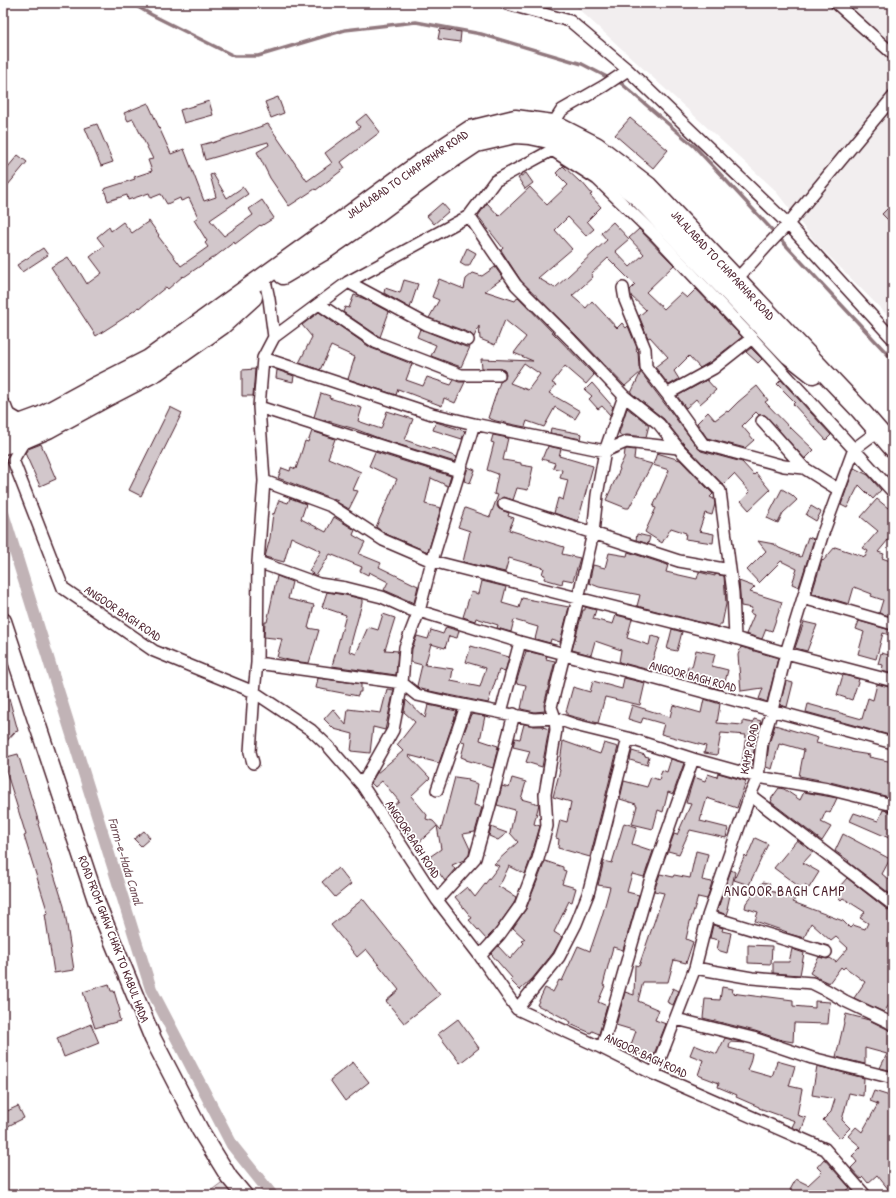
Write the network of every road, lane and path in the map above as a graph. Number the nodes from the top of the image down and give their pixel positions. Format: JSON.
{"nodes":[{"id":1,"x":836,"y":3,"type":"edge"},
{"id":2,"x":507,"y":4,"type":"dead end"},
{"id":3,"x":893,"y":54,"type":"edge"},
{"id":4,"x":628,"y":70,"type":"junction"},
{"id":5,"x":893,"y":97,"type":"edge"},
{"id":6,"x":553,"y":124,"type":"junction"},
{"id":7,"x":469,"y":216,"type":"junction"},
{"id":8,"x":788,"y":224,"type":"junction"},
{"id":9,"x":736,"y":280,"type":"junction"},
{"id":10,"x":348,"y":282,"type":"junction"},
{"id":11,"x":266,"y":285,"type":"junction"},
{"id":12,"x":623,"y":288,"type":"dead end"},
{"id":13,"x":319,"y":304,"type":"junction"},
{"id":14,"x":274,"y":337,"type":"junction"},
{"id":15,"x":752,"y":338,"type":"junction"},
{"id":16,"x":893,"y":339,"type":"edge"},
{"id":17,"x":468,"y":340,"type":"dead end"},
{"id":18,"x":263,"y":358,"type":"junction"},
{"id":19,"x":499,"y":375,"type":"dead end"},
{"id":20,"x":667,"y":394,"type":"junction"},
{"id":21,"x":624,"y":396,"type":"junction"},
{"id":22,"x":3,"y":407,"type":"edge"},
{"id":23,"x":259,"y":407,"type":"junction"},
{"id":24,"x":860,"y":410,"type":"junction"},
{"id":25,"x":762,"y":421,"type":"dead end"},
{"id":26,"x":44,"y":422,"type":"junction"},
{"id":27,"x":474,"y":424,"type":"junction"},
{"id":28,"x":878,"y":431,"type":"junction"},
{"id":29,"x":13,"y":434,"type":"edge"},
{"id":30,"x":678,"y":448,"type":"junction"},
{"id":31,"x":893,"y":448,"type":"edge"},
{"id":32,"x":854,"y":449,"type":"junction"},
{"id":33,"x":605,"y":451,"type":"junction"},
{"id":34,"x":804,"y":468,"type":"junction"},
{"id":35,"x":459,"y":471,"type":"junction"},
{"id":36,"x":264,"y":481,"type":"junction"},
{"id":37,"x":839,"y":490,"type":"junction"},
{"id":38,"x":893,"y":492,"type":"edge"},
{"id":39,"x":504,"y":504,"type":"dead end"},
{"id":40,"x":593,"y":533,"type":"junction"},
{"id":41,"x":432,"y":561,"type":"junction"},
{"id":42,"x":258,"y":562,"type":"junction"},
{"id":43,"x":730,"y":570,"type":"junction"},
{"id":44,"x":803,"y":598,"type":"junction"},
{"id":45,"x":578,"y":599,"type":"junction"},
{"id":46,"x":419,"y":611,"type":"junction"},
{"id":47,"x":3,"y":621,"type":"edge"},
{"id":48,"x":893,"y":624,"type":"edge"},
{"id":49,"x":734,"y":638,"type":"junction"},
{"id":50,"x":520,"y":642,"type":"junction"},
{"id":51,"x":786,"y":653,"type":"junction"},
{"id":52,"x":564,"y":655,"type":"junction"},
{"id":53,"x":257,"y":663,"type":"junction"},
{"id":54,"x":893,"y":682,"type":"edge"},
{"id":55,"x":402,"y":683,"type":"junction"},
{"id":56,"x":254,"y":692,"type":"junction"},
{"id":57,"x":466,"y":706,"type":"junction"},
{"id":58,"x":772,"y":710,"type":"junction"},
{"id":59,"x":501,"y":712,"type":"junction"},
{"id":60,"x":514,"y":714,"type":"junction"},
{"id":61,"x":555,"y":718,"type":"junction"},
{"id":62,"x":628,"y":738,"type":"junction"},
{"id":63,"x":893,"y":743,"type":"edge"},
{"id":64,"x":693,"y":759,"type":"junction"},
{"id":65,"x":253,"y":763,"type":"dead end"},
{"id":66,"x":758,"y":777,"type":"junction"},
{"id":67,"x":362,"y":785,"type":"junction"},
{"id":68,"x":437,"y":790,"type":"dead end"},
{"id":69,"x":750,"y":795,"type":"junction"},
{"id":70,"x":893,"y":805,"type":"edge"},
{"id":71,"x":437,"y":900,"type":"junction"},
{"id":72,"x":893,"y":905,"type":"edge"},
{"id":73,"x":708,"y":916,"type":"junction"},
{"id":74,"x":826,"y":952,"type":"dead end"},
{"id":75,"x":480,"y":956,"type":"junction"},
{"id":76,"x":695,"y":968,"type":"junction"},
{"id":77,"x":517,"y":1009,"type":"junction"},
{"id":78,"x":676,"y":1019,"type":"junction"},
{"id":79,"x":893,"y":1025,"type":"edge"},
{"id":80,"x":602,"y":1048,"type":"junction"},
{"id":81,"x":654,"y":1074,"type":"junction"},
{"id":82,"x":893,"y":1078,"type":"edge"},
{"id":83,"x":244,"y":1195,"type":"edge"},
{"id":84,"x":865,"y":1195,"type":"edge"}],
"edges":[{"from":1,"to":3,"type":"street"},
{"from":2,"to":4,"type":"street"},
{"from":4,"to":6,"type":"street"},
{"from":4,"to":8,"type":"street"},
{"from":5,"to":8,"type":"street"},
{"from":6,"to":9,"type":"main road","name":"JALALABAD TO CHAPARHAR ROAD"},
{"from":6,"to":26,"type":"main road","name":"JALALABAD TO CHAPARHAR ROAD"},
{"from":7,"to":10,"type":"street"},
{"from":7,"to":15,"type":"street"},
{"from":7,"to":21,"type":"street"},
{"from":8,"to":9,"type":"street"},
{"from":8,"to":16,"type":"street"},
{"from":9,"to":24,"type":"main road","name":"JALALABAD TO CHAPARHAR ROAD"},
{"from":10,"to":13,"type":"street"},
{"from":10,"to":17,"type":"street"},
{"from":11,"to":14,"type":"street"},
{"from":11,"to":24,"type":"main road","name":"JALALABAD TO CHAPARHAR ROAD"},
{"from":11,"to":26,"type":"main road","name":"JALALABAD TO CHAPARHAR ROAD"},
{"from":12,"to":20,"type":"street"},
{"from":13,"to":14,"type":"street"},
{"from":13,"to":19,"type":"street"},
{"from":14,"to":18,"type":"street"},
{"from":15,"to":20,"type":"street"},
{"from":15,"to":32,"type":"street"},
{"from":18,"to":23,"type":"street"},
{"from":18,"to":27,"type":"street"},
{"from":20,"to":34,"type":"street"},
{"from":21,"to":30,"type":"street"},
{"from":21,"to":33,"type":"street"},
{"from":22,"to":29,"type":"street"},
{"from":23,"to":35,"type":"street"},
{"from":23,"to":36,"type":"street"},
{"from":24,"to":28,"type":"main road","name":"JALALABAD TO CHAPARHAR ROAD"},
{"from":25,"to":34,"type":"street"},
{"from":26,"to":29,"type":"main road"},
{"from":27,"to":33,"type":"street"},
{"from":27,"to":35,"type":"street"},
{"from":28,"to":31,"type":"main road","name":"JALALABAD TO CHAPARHAR ROAD"},
{"from":28,"to":32,"type":"street"},
{"from":29,"to":56,"type":"street","name":"ANGOOR BAGH ROAD"},
{"from":30,"to":33,"type":"street"},
{"from":30,"to":43,"type":"street"},
{"from":32,"to":37,"type":"street","name":"KAMP ROAD"},
{"from":32,"to":38,"type":"street"},
{"from":33,"to":40,"type":"street"},
{"from":34,"to":37,"type":"street"},
{"from":35,"to":41,"type":"street"},
{"from":36,"to":41,"type":"street"},
{"from":36,"to":42,"type":"street"},
{"from":37,"to":44,"type":"street","name":"KAMP ROAD"},
{"from":39,"to":40,"type":"street"},
{"from":40,"to":43,"type":"street"},
{"from":40,"to":45,"type":"street"},
{"from":41,"to":45,"type":"street"},
{"from":41,"to":46,"type":"street"},
{"from":42,"to":46,"type":"street","name":"ANGOOR BAGH ROAD"},
{"from":42,"to":53,"type":"street"},
{"from":43,"to":49,"type":"street"},
{"from":44,"to":48,"type":"street"},
{"from":44,"to":51,"type":"street","name":"KAMP ROAD"},
{"from":45,"to":49,"type":"street"},
{"from":45,"to":52,"type":"street"},
{"from":46,"to":50,"type":"street","name":"ANGOOR BAGH ROAD"},
{"from":46,"to":55,"type":"street"},
{"from":47,"to":83,"type":"street","name":"ROAD FROM GHAW CHAK TO KABUL HADA"},
{"from":49,"to":51,"type":"street"},
{"from":50,"to":52,"type":"street","name":"ANGOOR BAGH ROAD"},
{"from":50,"to":59,"type":"street"},
{"from":51,"to":54,"type":"street"},
{"from":51,"to":58,"type":"street","name":"KAMP ROAD"},
{"from":52,"to":58,"type":"street","name":"ANGOOR BAGH ROAD"},
{"from":52,"to":61,"type":"street"},
{"from":53,"to":55,"type":"street"},
{"from":53,"to":56,"type":"street"},
{"from":55,"to":57,"type":"street"},
{"from":55,"to":67,"type":"street"},
{"from":56,"to":65,"type":"street"},
{"from":56,"to":67,"type":"street","name":"ANGOOR BAGH ROAD"},
{"from":57,"to":59,"type":"street"},
{"from":57,"to":68,"type":"street"},
{"from":58,"to":63,"type":"street","name":"ANGOOR BAGH ROAD"},
{"from":58,"to":66,"type":"street","name":"KAMP ROAD"},
{"from":59,"to":60,"type":"street"},
{"from":60,"to":61,"type":"street"},
{"from":60,"to":71,"type":"street"},
{"from":61,"to":62,"type":"street"},
{"from":61,"to":75,"type":"street"},
{"from":62,"to":64,"type":"street"},
{"from":62,"to":77,"type":"street"},
{"from":64,"to":66,"type":"street"},
{"from":64,"to":80,"type":"street"},
{"from":66,"to":69,"type":"street","name":"KAMP ROAD"},
{"from":66,"to":70,"type":"street"},
{"from":67,"to":71,"type":"street","name":"ANGOOR BAGH ROAD"},
{"from":69,"to":72,"type":"street"},
{"from":69,"to":73,"type":"street","name":"KAMP ROAD"},
{"from":71,"to":75,"type":"street","name":"ANGOOR BAGH ROAD"},
{"from":73,"to":74,"type":"street"},
{"from":73,"to":76,"type":"street","name":"KAMP ROAD"},
{"from":75,"to":77,"type":"street","name":"ANGOOR BAGH ROAD"},
{"from":76,"to":78,"type":"street","name":"KAMP ROAD"},
{"from":76,"to":79,"type":"street"},
{"from":77,"to":80,"type":"street","name":"ANGOOR BAGH ROAD"},
{"from":78,"to":81,"type":"street","name":"KAMP ROAD"},
{"from":78,"to":82,"type":"street"},
{"from":80,"to":81,"type":"street","name":"ANGOOR BAGH ROAD"},
{"from":81,"to":84,"type":"street","name":"ANGOOR BAGH ROAD"}]}
